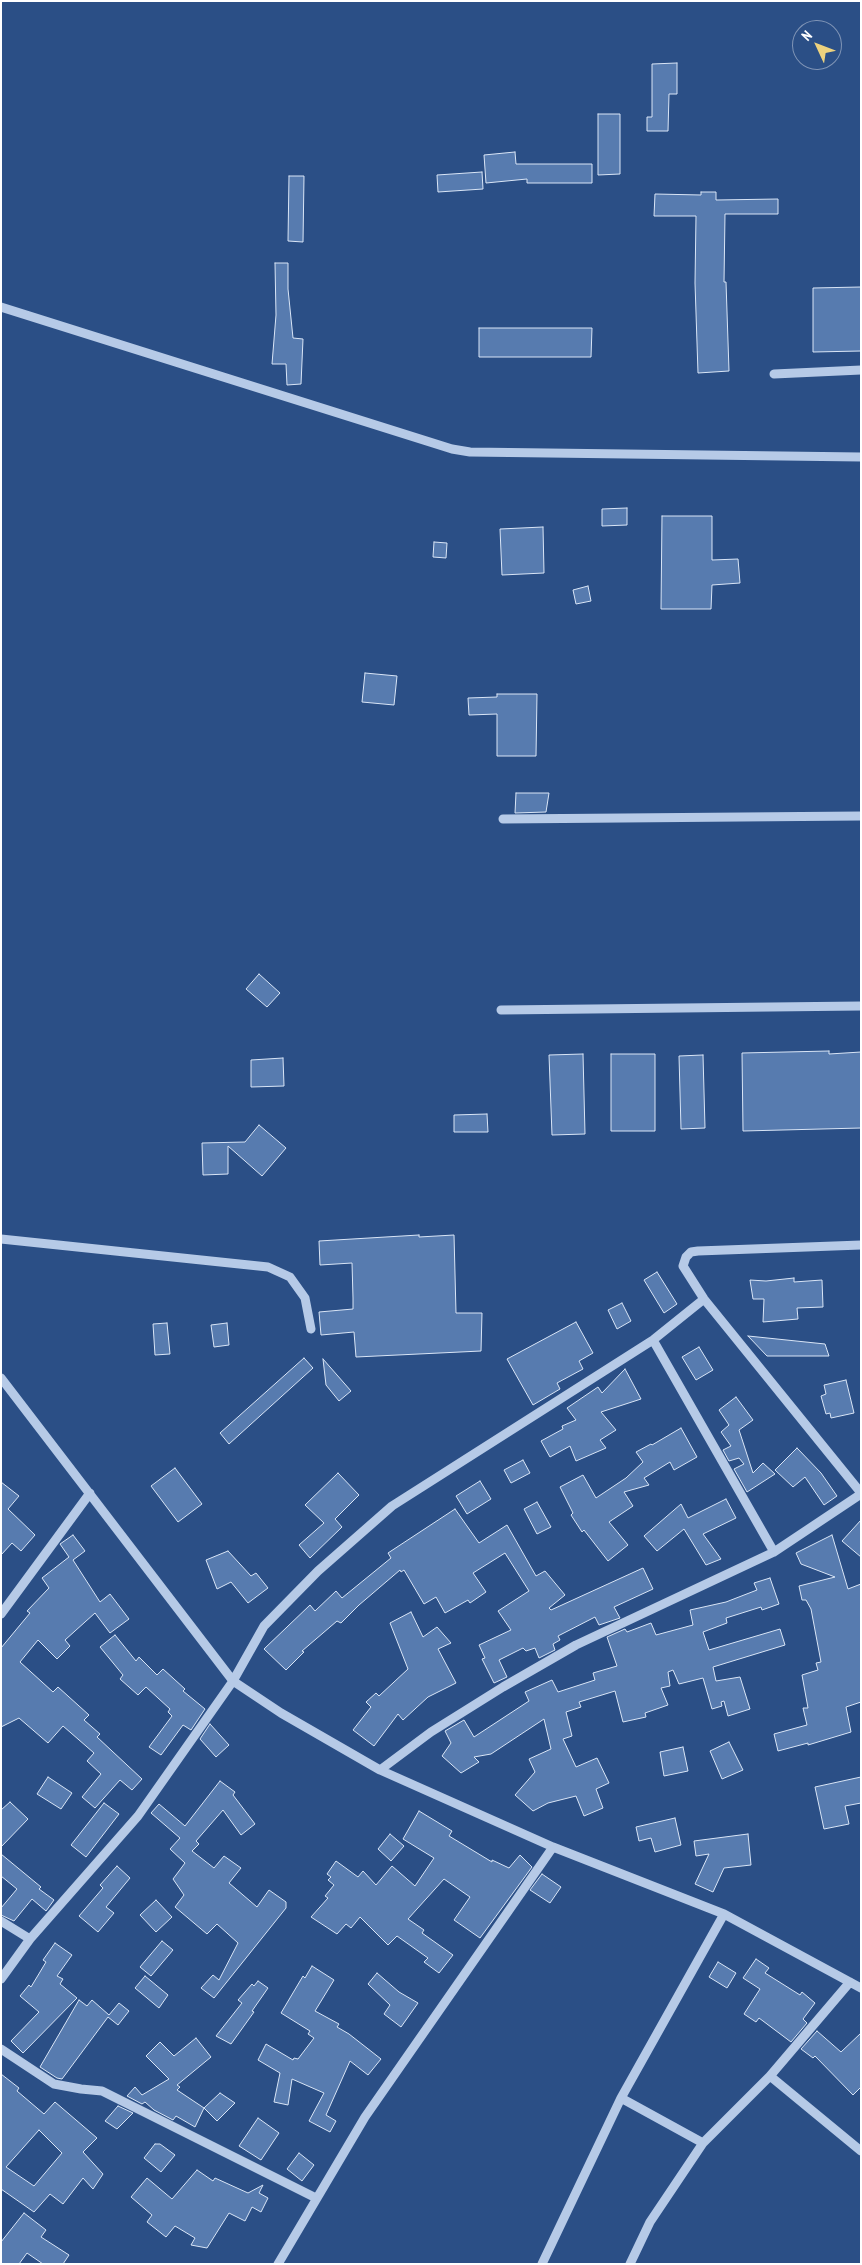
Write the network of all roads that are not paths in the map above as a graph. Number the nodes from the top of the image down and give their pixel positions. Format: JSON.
{"nodes":[{"id":1,"x":1,"y":307,"type":"edge"},
{"id":2,"x":861,"y":370,"type":"edge"},
{"id":3,"x":774,"y":374,"type":"dead end"},
{"id":4,"x":861,"y":457,"type":"edge"},
{"id":5,"x":861,"y":816,"type":"edge"},
{"id":6,"x":503,"y":819,"type":"dead end"},
{"id":7,"x":861,"y":1006,"type":"edge"},
{"id":8,"x":501,"y":1010,"type":"dead end"},
{"id":9,"x":1,"y":1239,"type":"edge"},
{"id":10,"x":861,"y":1245,"type":"edge"},
{"id":11,"x":704,"y":1299,"type":"junction"},
{"id":12,"x":311,"y":1329,"type":"dead end"},
{"id":13,"x":653,"y":1340,"type":"junction"},
{"id":14,"x":1,"y":1378,"type":"edge"},
{"id":15,"x":90,"y":1493,"type":"junction"},
{"id":16,"x":861,"y":1493,"type":"edge"},
{"id":17,"x":774,"y":1552,"type":"junction"},
{"id":18,"x":1,"y":1614,"type":"edge"},
{"id":19,"x":233,"y":1681,"type":"junction"},
{"id":20,"x":380,"y":1770,"type":"junction"},
{"id":21,"x":553,"y":1847,"type":"junction"},
{"id":22,"x":724,"y":1914,"type":"junction"},
{"id":23,"x":1,"y":1920,"type":"edge"},
{"id":24,"x":30,"y":1939,"type":"junction"},
{"id":25,"x":1,"y":1979,"type":"edge"},
{"id":26,"x":850,"y":1982,"type":"junction"},
{"id":27,"x":861,"y":1988,"type":"edge"},
{"id":28,"x":1,"y":2049,"type":"edge"},
{"id":29,"x":770,"y":2076,"type":"junction"},
{"id":30,"x":621,"y":2098,"type":"junction"},
{"id":31,"x":703,"y":2143,"type":"junction"},
{"id":32,"x":861,"y":2151,"type":"edge"},
{"id":33,"x":316,"y":2198,"type":"junction"},
{"id":34,"x":278,"y":2264,"type":"edge"},
{"id":35,"x":542,"y":2264,"type":"edge"},
{"id":36,"x":630,"y":2264,"type":"edge"}],
"edges":[{"from":1,"to":4,"type":"street"},
{"from":2,"to":3,"type":"street"},
{"from":5,"to":6,"type":"street"},
{"from":7,"to":8,"type":"street"},
{"from":9,"to":12,"type":"street"},
{"from":10,"to":11,"type":"street"},
{"from":11,"to":13,"type":"street"},
{"from":11,"to":16,"type":"street"},
{"from":13,"to":17,"type":"street"},
{"from":13,"to":19,"type":"street"},
{"from":14,"to":15,"type":"street"},
{"from":15,"to":18,"type":"street"},
{"from":15,"to":19,"type":"street"},
{"from":16,"to":17,"type":"street"},
{"from":17,"to":20,"type":"street"},
{"from":19,"to":20,"type":"street"},
{"from":19,"to":24,"type":"street"},
{"from":20,"to":21,"type":"street"},
{"from":21,"to":22,"type":"street"},
{"from":21,"to":33,"type":"street"},
{"from":22,"to":26,"type":"street"},
{"from":22,"to":30,"type":"street"},
{"from":23,"to":24,"type":"street"},
{"from":24,"to":25,"type":"street"},
{"from":26,"to":27,"type":"street"},
{"from":26,"to":29,"type":"street"},
{"from":28,"to":33,"type":"street"},
{"from":29,"to":31,"type":"street"},
{"from":29,"to":32,"type":"street"},
{"from":30,"to":31,"type":"street"},
{"from":30,"to":35,"type":"street"},
{"from":31,"to":36,"type":"street"},
{"from":33,"to":34,"type":"street"}]}
